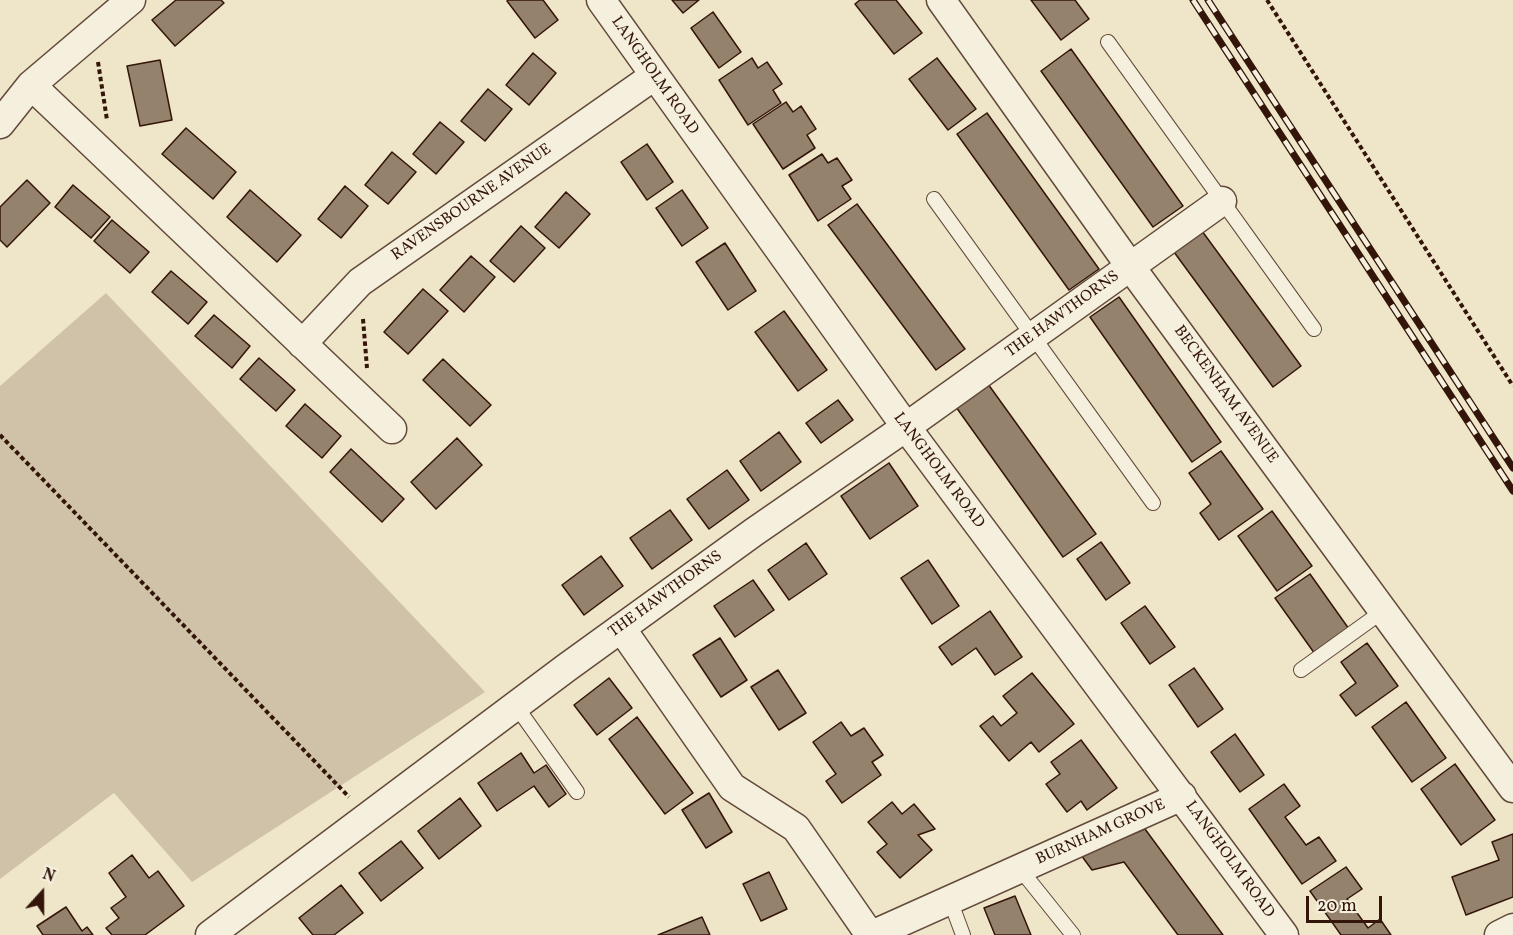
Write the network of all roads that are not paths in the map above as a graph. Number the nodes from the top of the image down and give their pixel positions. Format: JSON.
{"nodes":[{"id":1,"x":131,"y":0,"type":"edge"},
{"id":2,"x":600,"y":0,"type":"edge"},
{"id":3,"x":941,"y":0,"type":"edge"},
{"id":4,"x":1108,"y":42,"type":"dead end"},
{"id":5,"x":654,"y":76,"type":"junction"},
{"id":6,"x":31,"y":85,"type":"junction"},
{"id":7,"x":0,"y":124,"type":"edge"},
{"id":8,"x":933,"y":199,"type":"dead end"},
{"id":9,"x":1222,"y":201,"type":"junction"},
{"id":10,"x":1130,"y":266,"type":"junction"},
{"id":11,"x":1314,"y":329,"type":"dead end"},
{"id":12,"x":1034,"y":336,"type":"junction"},
{"id":13,"x":302,"y":344,"type":"junction"},
{"id":14,"x":906,"y":428,"type":"junction"},
{"id":15,"x":392,"y":429,"type":"dead end"},
{"id":16,"x":1153,"y":504,"type":"dead end"},
{"id":17,"x":1383,"y":611,"type":"junction"},
{"id":18,"x":621,"y":628,"type":"junction"},
{"id":19,"x":1301,"y":670,"type":"dead end"},
{"id":20,"x":516,"y":706,"type":"junction"},
{"id":21,"x":1513,"y":788,"type":"edge"},
{"id":22,"x":577,"y":792,"type":"dead end"},
{"id":23,"x":1182,"y":796,"type":"junction"},
{"id":24,"x":1020,"y":869,"type":"junction"},
{"id":25,"x":950,"y":900,"type":"junction"},
{"id":26,"x":1513,"y":928,"type":"edge"},
{"id":27,"x":210,"y":935,"type":"edge"},
{"id":28,"x":871,"y":935,"type":"edge"},
{"id":29,"x":963,"y":935,"type":"edge"},
{"id":30,"x":1074,"y":935,"type":"edge"},
{"id":31,"x":1284,"y":935,"type":"edge"},
{"id":32,"x":1499,"y":935,"type":"edge"}],
"edges":[{"from":1,"to":6,"type":"street"},
{"from":2,"to":5,"type":"street","name":"LANGHOLM ROAD"},
{"from":3,"to":10,"type":"street","name":"BECKENHAM AVENUE"},
{"from":4,"to":9,"type":"lane"},
{"from":5,"to":13,"type":"street","name":"RAVENSBOURNE AVENUE"},
{"from":5,"to":14,"type":"street","name":"LANGHOLM ROAD"},
{"from":6,"to":7,"type":"street"},
{"from":6,"to":13,"type":"street"},
{"from":8,"to":12,"type":"lane"},
{"from":9,"to":10,"type":"street","name":"THE HAWTHORNS"},
{"from":9,"to":11,"type":"lane"},
{"from":10,"to":12,"type":"street","name":"THE HAWTHORNS"},
{"from":10,"to":17,"type":"street","name":"BECKENHAM AVENUE"},
{"from":12,"to":14,"type":"street","name":"THE HAWTHORNS"},
{"from":12,"to":16,"type":"lane"},
{"from":13,"to":15,"type":"street"},
{"from":14,"to":18,"type":"street","name":"THE HAWTHORNS"},
{"from":14,"to":23,"type":"street","name":"LANGHOLM ROAD"},
{"from":17,"to":19,"type":"lane"},
{"from":17,"to":21,"type":"street","name":"BECKENHAM AVENUE"},
{"from":18,"to":20,"type":"street","name":"THE HAWTHORNS"},
{"from":18,"to":28,"type":"street"},
{"from":20,"to":22,"type":"lane"},
{"from":20,"to":27,"type":"street","name":"THE HAWTHORNS"},
{"from":23,"to":24,"type":"street","name":"BURNHAM GROVE"},
{"from":23,"to":31,"type":"street","name":"LANGHOLM ROAD"},
{"from":24,"to":25,"type":"street","name":"BURNHAM GROVE"},
{"from":24,"to":30,"type":"lane","name":"BURNHAM GROVE"},
{"from":25,"to":28,"type":"street","name":"BURNHAM GROVE"},
{"from":25,"to":29,"type":"lane"},
{"from":26,"to":32,"type":"street"}]}
